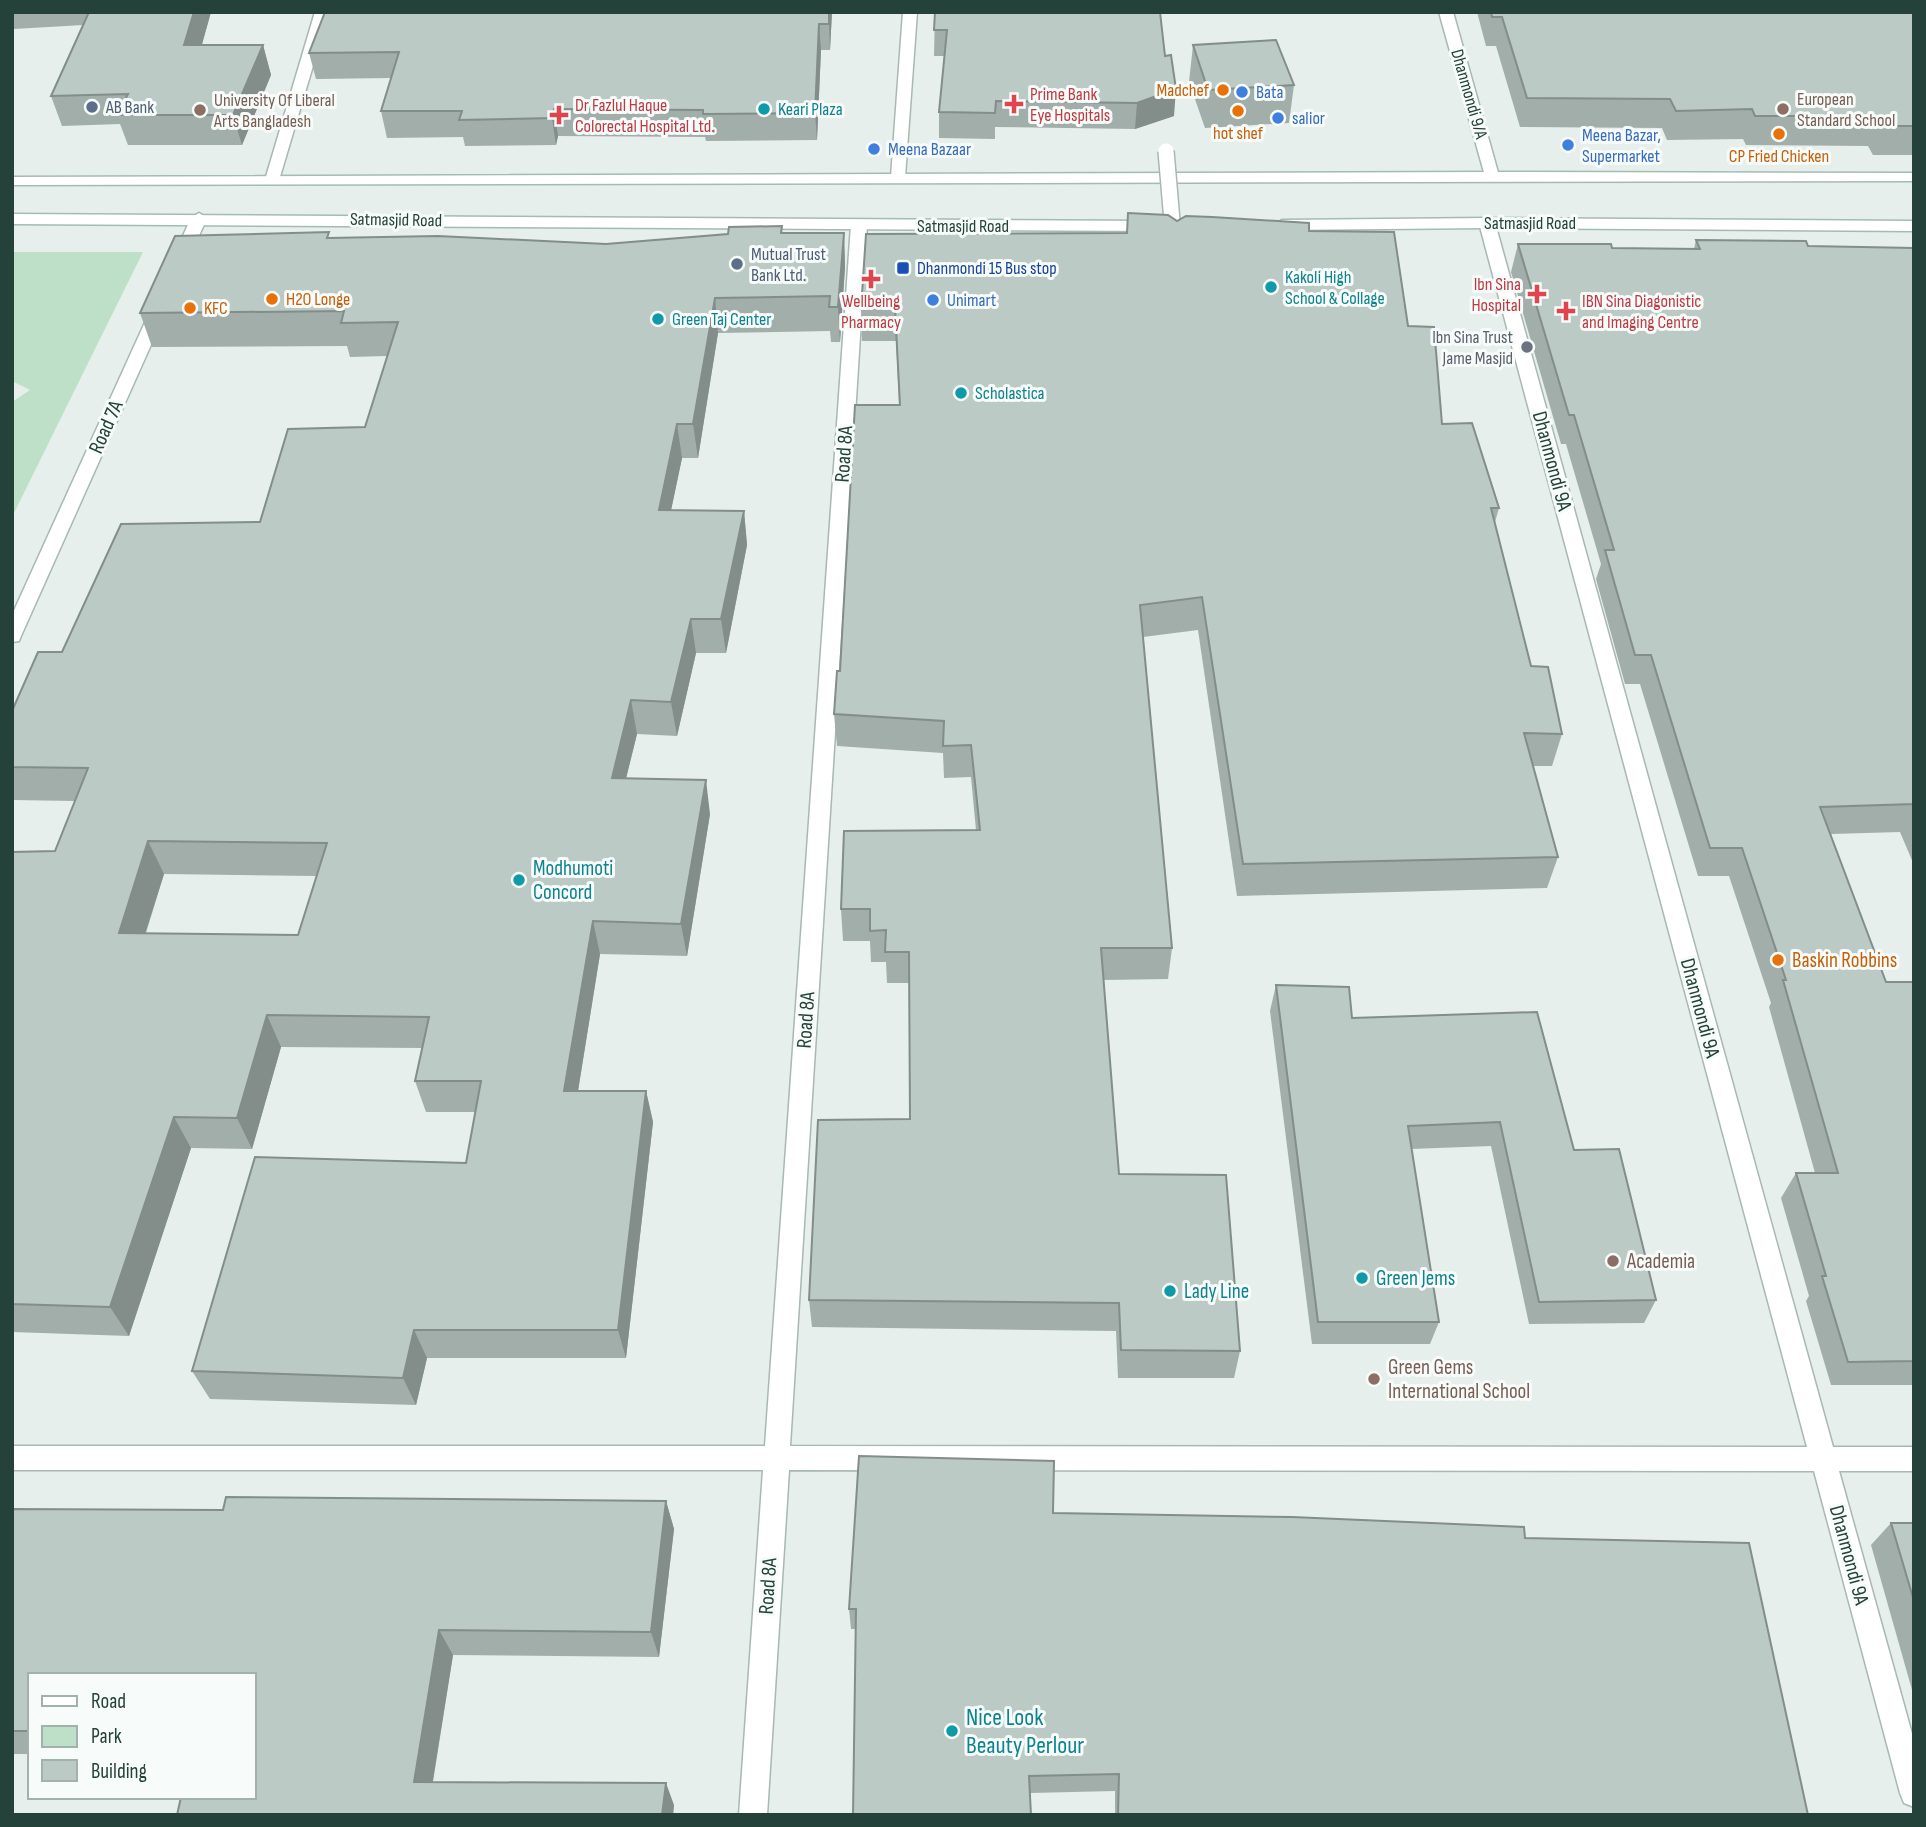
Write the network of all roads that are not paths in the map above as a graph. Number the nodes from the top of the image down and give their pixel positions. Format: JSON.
{"nodes":[{"id":1,"x":322,"y":12,"type":"edge"},
{"id":2,"x":910,"y":12,"type":"edge"},
{"id":3,"x":1446,"y":12,"type":"edge"},
{"id":4,"x":1166,"y":151,"type":"dead end"},
{"id":5,"x":1492,"y":176,"type":"junction"},
{"id":6,"x":898,"y":177,"type":"junction"},
{"id":7,"x":1914,"y":177,"type":"edge"},
{"id":8,"x":272,"y":180,"type":"junction"},
{"id":9,"x":12,"y":181,"type":"edge"},
{"id":10,"x":199,"y":218,"type":"junction"},
{"id":11,"x":12,"y":219,"type":"edge"},
{"id":12,"x":1487,"y":223,"type":"junction"},
{"id":13,"x":859,"y":225,"type":"junction"},
{"id":14,"x":1271,"y":225,"type":"edge"},
{"id":15,"x":1190,"y":226,"type":"edge"},
{"id":16,"x":1914,"y":226,"type":"edge"},
{"id":17,"x":1174,"y":244,"type":"edge"},
{"id":18,"x":12,"y":636,"type":"edge"},
{"id":19,"x":12,"y":1458,"type":"edge"},
{"id":20,"x":777,"y":1458,"type":"junction"},
{"id":21,"x":1823,"y":1458,"type":"junction"},
{"id":22,"x":1914,"y":1459,"type":"edge"},
{"id":23,"x":1914,"y":1793,"type":"edge"},
{"id":24,"x":753,"y":1815,"type":"edge"}],
"edges":[{"from":1,"to":8,"type":"street"},
{"from":2,"to":6,"type":"street"},
{"from":3,"to":5,"type":"street","name":"Dhanmondi 9/A"},
{"from":4,"to":17,"type":"street","bridge":true},
{"from":5,"to":6,"type":"street","name":"Satmasjid Road"},
{"from":5,"to":7,"type":"street","name":"Satmasjid Road"},
{"from":6,"to":8,"type":"street","name":"Satmasjid Road"},
{"from":8,"to":9,"type":"street","name":"Satmasjid Road"},
{"from":10,"to":11,"type":"street","name":"Satmasjid Road"},
{"from":10,"to":13,"type":"street","name":"Satmasjid Road"},
{"from":10,"to":18,"type":"street","name":"Road 7A"},
{"from":12,"to":14,"type":"street","name":"Satmasjid Road"},
{"from":12,"to":16,"type":"street","name":"Satmasjid Road"},
{"from":12,"to":21,"type":"street","name":"Dhanmondi 9A"},
{"from":13,"to":15,"type":"street","name":"Satmasjid Road"},
{"from":13,"to":20,"type":"street","name":"Road 8A"},
{"from":19,"to":20,"type":"street"},
{"from":20,"to":21,"type":"street"},
{"from":20,"to":24,"type":"street","name":"Road 8A"},
{"from":21,"to":22,"type":"street"},
{"from":21,"to":23,"type":"street","name":"Dhanmondi 9A"}]}
